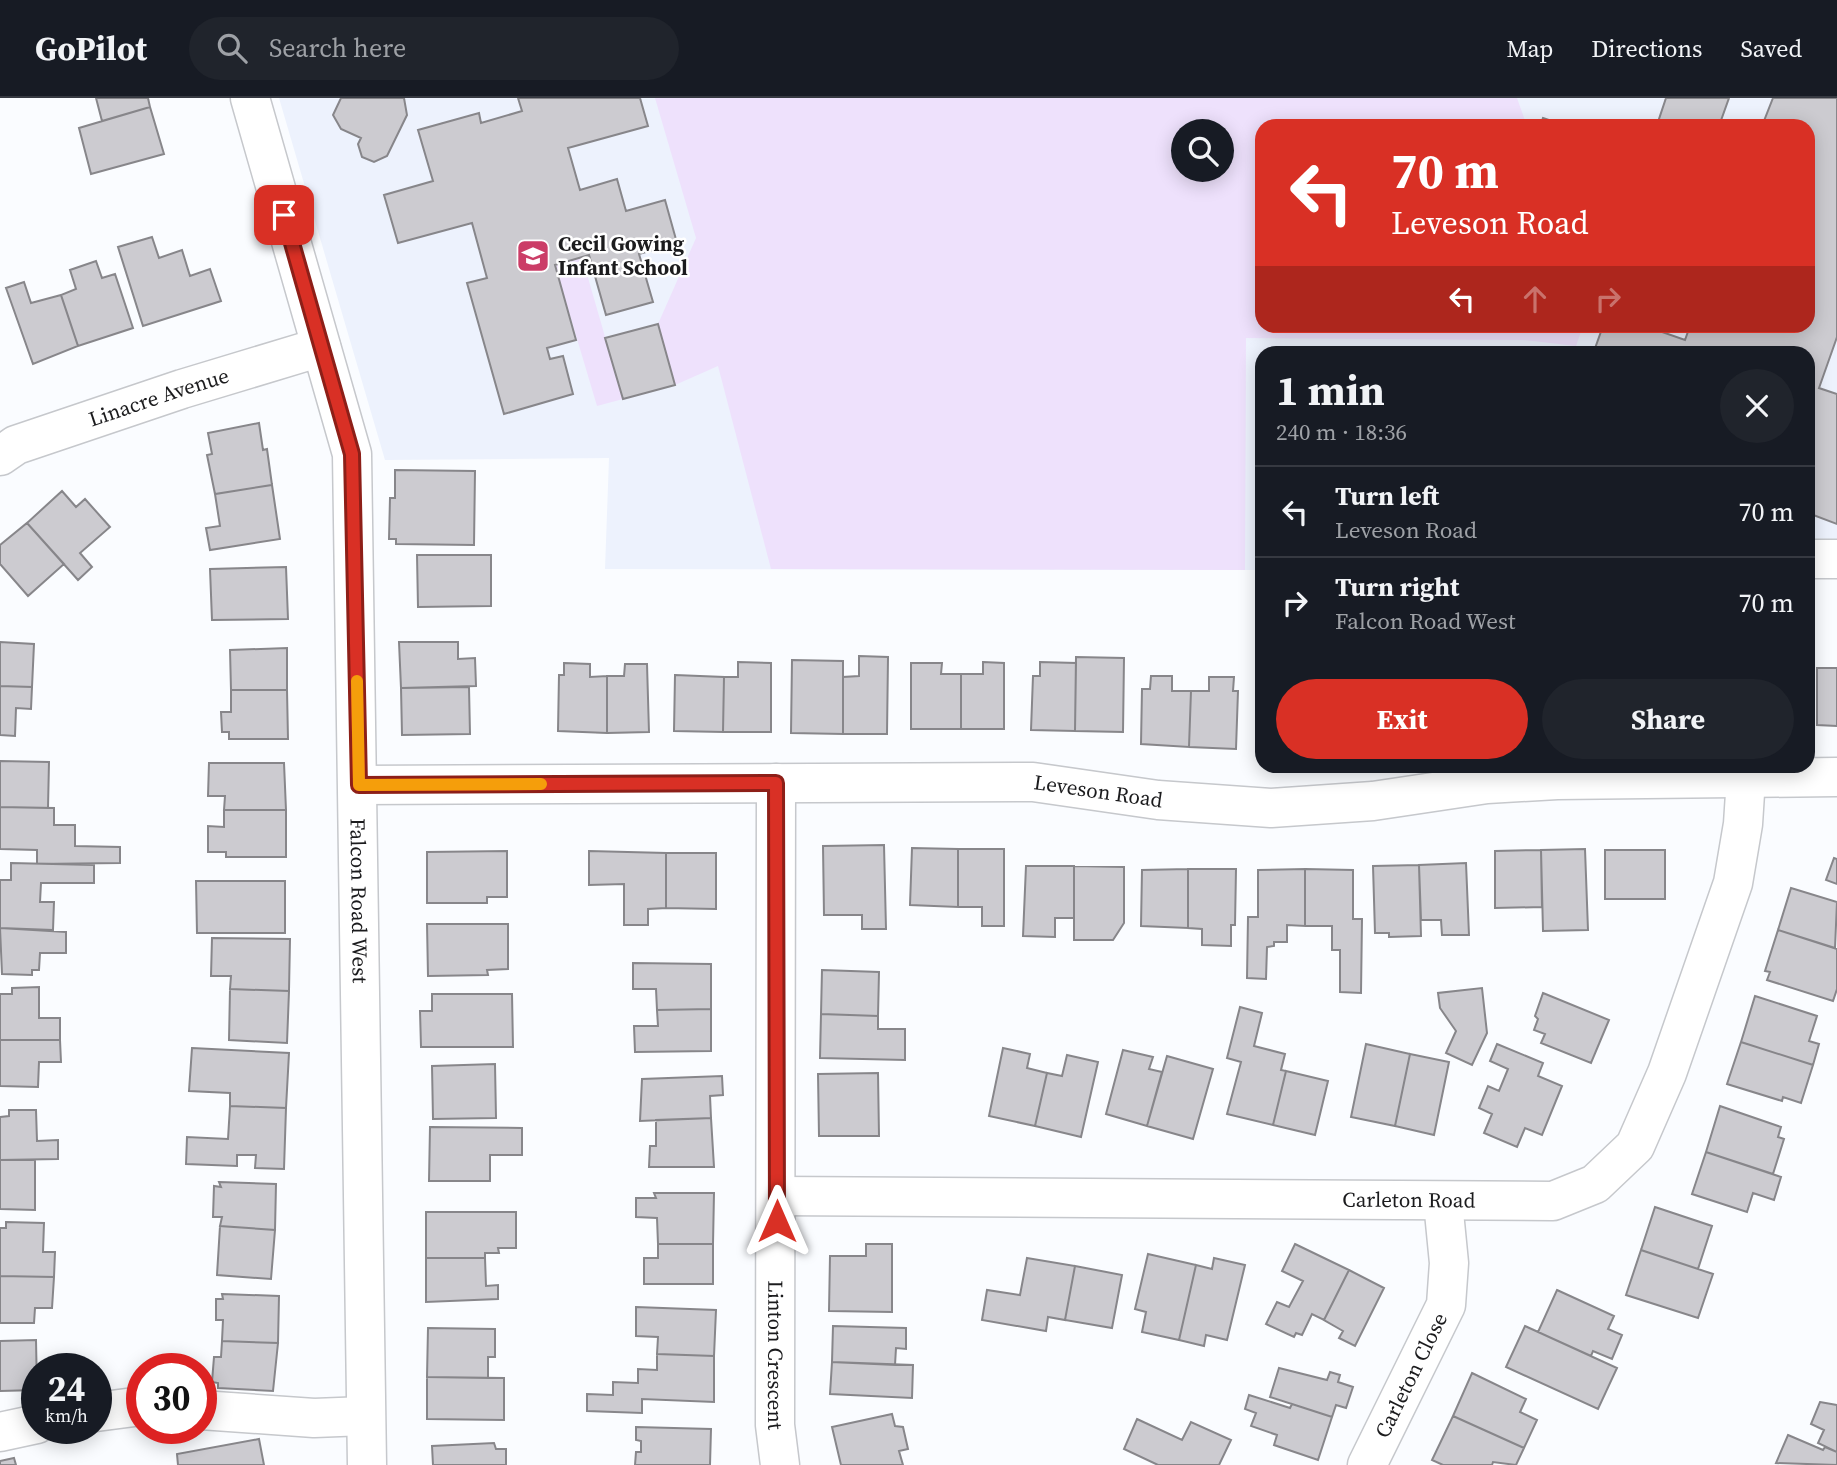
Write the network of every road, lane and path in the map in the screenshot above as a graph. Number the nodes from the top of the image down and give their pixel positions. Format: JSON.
{"nodes":[{"id":1,"x":250,"y":98,"type":"edge"},
{"id":2,"x":321,"y":347,"type":"junction"},
{"id":3,"x":0,"y":456,"type":"edge"},
{"id":4,"x":1815,"y":559,"type":"edge"},
{"id":5,"x":1837,"y":559,"type":"edge"},
{"id":6,"x":1837,"y":777,"type":"edge"},
{"id":7,"x":1746,"y":778,"type":"junction"},
{"id":8,"x":776,"y":783,"type":"junction"},
{"id":9,"x":359,"y":785,"type":"junction"},
{"id":10,"x":777,"y":1196,"type":"junction"},
{"id":11,"x":1443,"y":1202,"type":"junction"},
{"id":12,"x":217,"y":1411,"type":"edge"},
{"id":13,"x":365,"y":1416,"type":"junction"},
{"id":14,"x":21,"y":1427,"type":"edge"},
{"id":15,"x":0,"y":1432,"type":"edge"},
{"id":16,"x":367,"y":1465,"type":"edge"},
{"id":17,"x":780,"y":1465,"type":"edge"},
{"id":18,"x":1367,"y":1465,"type":"edge"}],
"edges":[{"from":1,"to":2,"type":"street","name":"Falcon Road West"},
{"from":2,"to":3,"type":"street","name":"Linacre Avenue"},
{"from":2,"to":9,"type":"street","name":"Falcon Road West"},
{"from":4,"to":5,"type":"street"},
{"from":6,"to":7,"type":"street","name":"Leveson Road"},
{"from":7,"to":8,"type":"street","name":"Leveson Road"},
{"from":7,"to":11,"type":"street","name":"Carleton Road"},
{"from":8,"to":9,"type":"street","name":"Leveson Road"},
{"from":8,"to":10,"type":"street","name":"Linton Crescent"},
{"from":9,"to":13,"type":"street","name":"Falcon Road West"},
{"from":10,"to":11,"type":"street","name":"Carleton Road"},
{"from":10,"to":17,"type":"street","name":"Linton Crescent"},
{"from":11,"to":18,"type":"street","name":"Carleton Close"},
{"from":12,"to":13,"type":"street"},
{"from":13,"to":16,"type":"street","name":"Falcon Road West"},
{"from":14,"to":15,"type":"street"}]}
